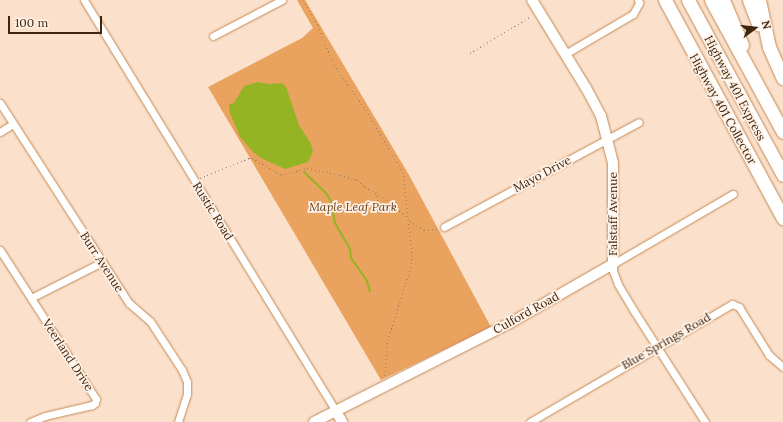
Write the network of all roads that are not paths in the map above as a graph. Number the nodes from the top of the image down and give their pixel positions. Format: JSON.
{"nodes":[{"id":1,"x":84,"y":0,"type":"edge"},
{"id":2,"x":282,"y":0,"type":"edge"},
{"id":3,"x":532,"y":0,"type":"edge"},
{"id":4,"x":638,"y":0,"type":"edge"},
{"id":5,"x":665,"y":0,"type":"edge"},
{"id":6,"x":688,"y":0,"type":"edge"},
{"id":7,"x":711,"y":0,"type":"edge"},
{"id":8,"x":724,"y":0,"type":"edge"},
{"id":9,"x":749,"y":0,"type":"edge"},
{"id":10,"x":759,"y":0,"type":"edge"},
{"id":11,"x":213,"y":36,"type":"dead end"},
{"id":12,"x":767,"y":40,"type":"junction"},
{"id":13,"x":565,"y":54,"type":"junction"},
{"id":14,"x":783,"y":78,"type":"edge"},
{"id":15,"x":755,"y":81,"type":"junction"},
{"id":16,"x":0,"y":104,"type":"edge"},
{"id":17,"x":639,"y":122,"type":"dead end"},
{"id":18,"x":13,"y":124,"type":"junction"},
{"id":19,"x":0,"y":132,"type":"edge"},
{"id":20,"x":783,"y":132,"type":"edge"},
{"id":21,"x":608,"y":138,"type":"junction"},
{"id":22,"x":783,"y":175,"type":"edge"},
{"id":23,"x":733,"y":194,"type":"dead end"},
{"id":24,"x":783,"y":218,"type":"edge"},
{"id":25,"x":444,"y":226,"type":"road end"},
{"id":26,"x":0,"y":250,"type":"edge"},
{"id":27,"x":102,"y":262,"type":"junction"},
{"id":28,"x":613,"y":264,"type":"junction"},
{"id":29,"x":31,"y":298,"type":"junction"},
{"id":30,"x":658,"y":346,"type":"junction"},
{"id":31,"x":783,"y":368,"type":"edge"},
{"id":32,"x":336,"y":411,"type":"junction"},
{"id":33,"x":30,"y":422,"type":"edge"},
{"id":34,"x":178,"y":422,"type":"edge"},
{"id":35,"x":314,"y":422,"type":"edge"},
{"id":36,"x":342,"y":422,"type":"edge"},
{"id":37,"x":530,"y":422,"type":"edge"},
{"id":38,"x":705,"y":422,"type":"edge"}],
"edges":[{"from":1,"to":32,"type":"street","name":"Rustic Road"},
{"from":2,"to":11,"type":"street"},
{"from":3,"to":13,"type":"street","name":"Falstaff Avenue"},
{"from":4,"to":13,"type":"street"},
{"from":5,"to":24,"type":"highway","name":"Highway 401 Collector"},
{"from":6,"to":22,"type":"highway","name":"Highway 401 Express"},
{"from":7,"to":15,"type":"highway","name":"Highway 401 Express"},
{"from":8,"to":15,"type":"highway"},
{"from":9,"to":12,"type":"highway"},
{"from":10,"to":12,"type":"highway"},
{"from":12,"to":14,"type":"highway"},
{"from":13,"to":21,"type":"street","name":"Falstaff Avenue"},
{"from":15,"to":20,"type":"highway","name":"Highway 401 Express"},
{"from":16,"to":18,"type":"street","name":"Burr Avenue"},
{"from":17,"to":21,"type":"street","name":"Mayo Drive"},
{"from":18,"to":19,"type":"street"},
{"from":18,"to":27,"type":"street","name":"Burr Avenue"},
{"from":21,"to":25,"type":"street","name":"Mayo Drive"},
{"from":21,"to":28,"type":"street","name":"Falstaff Avenue"},
{"from":23,"to":28,"type":"street","name":"Culford Road"},
{"from":26,"to":29,"type":"street","name":"Veerland Drive"},
{"from":27,"to":29,"type":"street"},
{"from":27,"to":34,"type":"street","name":"Burr Avenue"},
{"from":28,"to":30,"type":"street","name":"Falstaff Avenue"},
{"from":28,"to":32,"type":"street","name":"Culford Road"},
{"from":29,"to":33,"type":"street","name":"Veerland Drive"},
{"from":30,"to":31,"type":"street","name":"Blue Springs Road"},
{"from":30,"to":37,"type":"street","name":"Blue Springs Road"},
{"from":30,"to":38,"type":"street","name":"Falstaff Avenue"},
{"from":32,"to":35,"type":"street","name":"Culford Road"},
{"from":32,"to":36,"type":"street","name":"Rustic Road"}]}
